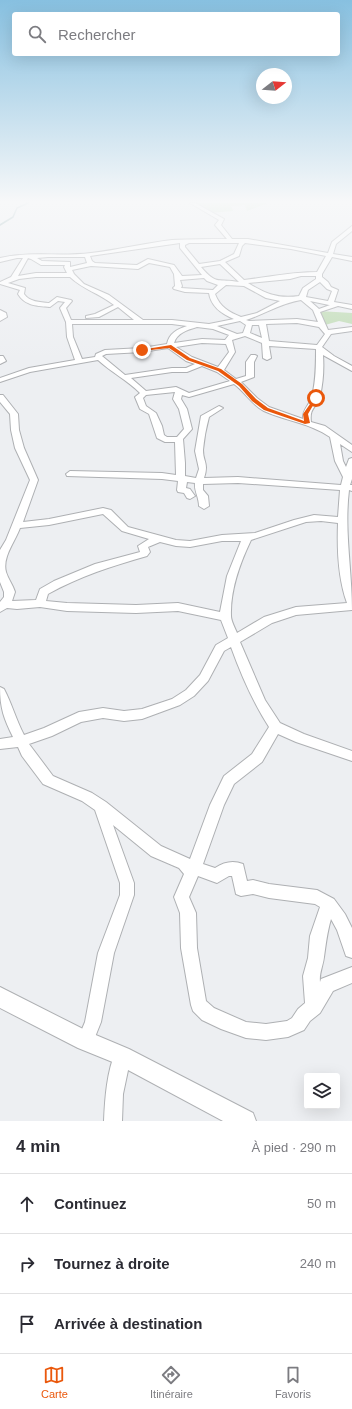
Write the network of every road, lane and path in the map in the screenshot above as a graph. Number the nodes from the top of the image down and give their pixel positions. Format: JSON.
{"nodes":[{"id":1,"x":45,"y":255,"type":"edge"},
{"id":2,"x":56,"y":255,"type":"edge"},
{"id":3,"x":83,"y":255,"type":"edge"},
{"id":4,"x":87,"y":255,"type":"edge"},
{"id":5,"x":189,"y":255,"type":"edge"},
{"id":6,"x":236,"y":255,"type":"edge"},
{"id":7,"x":327,"y":255,"type":"edge"},
{"id":8,"x":73,"y":256,"type":"junction"},
{"id":9,"x":330,"y":256,"type":"junction"},
{"id":10,"x":29,"y":257,"type":"junction"},
{"id":11,"x":352,"y":259,"type":"edge"},
{"id":12,"x":0,"y":260,"type":"edge"},
{"id":13,"x":221,"y":262,"type":"junction"},
{"id":14,"x":92,"y":264,"type":"junction"},
{"id":15,"x":197,"y":266,"type":"junction"},
{"id":16,"x":69,"y":269,"type":"junction"},
{"id":17,"x":177,"y":272,"type":"junction"},
{"id":18,"x":205,"y":276,"type":"junction"},
{"id":19,"x":319,"y":276,"type":"junction"},
{"id":20,"x":14,"y":279,"type":"junction"},
{"id":21,"x":1,"y":283,"type":"edge"},
{"id":22,"x":224,"y":283,"type":"junction"},
{"id":23,"x":244,"y":283,"type":"junction"},
{"id":24,"x":214,"y":292,"type":"junction"},
{"id":25,"x":302,"y":298,"type":"junction"},
{"id":26,"x":287,"y":300,"type":"junction"},
{"id":27,"x":331,"y":302,"type":"junction"},
{"id":28,"x":118,"y":305,"type":"junction"},
{"id":29,"x":352,"y":307,"type":"edge"},
{"id":30,"x":317,"y":311,"type":"junction"},
{"id":31,"x":0,"y":312,"type":"edge"},
{"id":32,"x":0,"y":319,"type":"edge"},
{"id":33,"x":241,"y":319,"type":"junction"},
{"id":34,"x":68,"y":321,"type":"junction"},
{"id":35,"x":143,"y":322,"type":"junction"},
{"id":36,"x":262,"y":322,"type":"junction"},
{"id":37,"x":248,"y":323,"type":"junction"},
{"id":38,"x":200,"y":325,"type":"junction"},
{"id":39,"x":322,"y":325,"type":"junction"},
{"id":40,"x":352,"y":329,"type":"edge"},
{"id":41,"x":327,"y":332,"type":"junction"},
{"id":42,"x":246,"y":334,"type":"junction"},
{"id":43,"x":236,"y":336,"type":"junction"},
{"id":44,"x":228,"y":342,"type":"junction"},
{"id":45,"x":265,"y":342,"type":"junction"},
{"id":46,"x":170,"y":346,"type":"junction"},
{"id":47,"x":319,"y":348,"type":"junction"},
{"id":48,"x":253,"y":356,"type":"dead end"},
{"id":49,"x":0,"y":358,"type":"edge"},
{"id":50,"x":99,"y":358,"type":"junction"},
{"id":51,"x":267,"y":358,"type":"dead end"},
{"id":52,"x":79,"y":361,"type":"junction"},
{"id":53,"x":0,"y":362,"type":"edge"},
{"id":54,"x":200,"y":364,"type":"junction"},
{"id":55,"x":352,"y":369,"type":"edge"},
{"id":56,"x":220,"y":370,"type":"junction"},
{"id":57,"x":124,"y":377,"type":"junction"},
{"id":58,"x":0,"y":380,"type":"edge"},
{"id":59,"x":235,"y":382,"type":"junction"},
{"id":60,"x":179,"y":391,"type":"junction"},
{"id":61,"x":144,"y":393,"type":"junction"},
{"id":62,"x":0,"y":397,"type":"edge"},
{"id":63,"x":219,"y":408,"type":"dead end"},
{"id":64,"x":307,"y":423,"type":"junction"},
{"id":65,"x":334,"y":437,"type":"junction"},
{"id":66,"x":179,"y":439,"type":"junction"},
{"id":67,"x":352,"y":449,"type":"edge"},
{"id":68,"x":352,"y":460,"type":"edge"},
{"id":69,"x":70,"y":474,"type":"dead end"},
{"id":70,"x":180,"y":478,"type":"junction"},
{"id":71,"x":199,"y":481,"type":"junction"},
{"id":72,"x":348,"y":484,"type":"edge"},
{"id":73,"x":190,"y":496,"type":"dead end"},
{"id":74,"x":204,"y":506,"type":"dead end"},
{"id":75,"x":342,"y":521,"type":"junction"},
{"id":76,"x":16,"y":526,"type":"junction"},
{"id":77,"x":247,"y":538,"type":"junction"},
{"id":78,"x":158,"y":539,"type":"junction"},
{"id":79,"x":352,"y":602,"type":"edge"},
{"id":80,"x":40,"y":603,"type":"junction"},
{"id":81,"x":3,"y":606,"type":"edge"},
{"id":82,"x":352,"y":606,"type":"edge"},
{"id":83,"x":225,"y":617,"type":"junction"},
{"id":84,"x":234,"y":640,"type":"junction"},
{"id":85,"x":0,"y":692,"type":"edge"},
{"id":86,"x":276,"y":727,"type":"junction"},
{"id":87,"x":21,"y":741,"type":"junction"},
{"id":88,"x":0,"y":744,"type":"edge"},
{"id":89,"x":352,"y":756,"type":"edge"},
{"id":90,"x":100,"y":806,"type":"junction"},
{"id":91,"x":193,"y":871,"type":"junction"},
{"id":92,"x":330,"y":904,"type":"junction"},
{"id":93,"x":352,"y":950,"type":"edge"},
{"id":94,"x":352,"y":975,"type":"edge"},
{"id":95,"x":0,"y":997,"type":"edge"},
{"id":96,"x":314,"y":1007,"type":"junction"},
{"id":97,"x":85,"y":1041,"type":"junction"},
{"id":98,"x":122,"y":1056,"type":"junction"},
{"id":99,"x":113,"y":1121,"type":"edge"},
{"id":100,"x":245,"y":1121,"type":"edge"}],
"edges":[{"from":1,"to":10,"type":"street"},
{"from":2,"to":8,"type":"street"},
{"from":3,"to":8,"type":"street"},
{"from":4,"to":14,"type":"street"},
{"from":5,"to":15,"type":"street"},
{"from":6,"to":13,"type":"street"},
{"from":7,"to":9,"type":"street"},
{"from":8,"to":16,"type":"street"},
{"from":9,"to":11,"type":"street"},
{"from":9,"to":19,"type":"street"},
{"from":10,"to":12,"type":"street"},
{"from":10,"to":16,"type":"street"},
{"from":10,"to":20,"type":"street"},
{"from":13,"to":15,"type":"street"},
{"from":13,"to":23,"type":"street"},
{"from":14,"to":16,"type":"street"},
{"from":14,"to":17,"type":"street"},
{"from":15,"to":18,"type":"street"},
{"from":16,"to":20,"type":"street"},
{"from":16,"to":28,"type":"street"},
{"from":17,"to":18,"type":"street"},
{"from":17,"to":24,"type":"street"},
{"from":18,"to":22,"type":"street"},
{"from":19,"to":23,"type":"street"},
{"from":19,"to":25,"type":"street"},
{"from":19,"to":27,"type":"street"},
{"from":20,"to":21,"type":"street"},
{"from":21,"to":34,"type":"street"},
{"from":22,"to":23,"type":"street"},
{"from":22,"to":24,"type":"street"},
{"from":23,"to":26,"type":"street"},
{"from":24,"to":33,"type":"street"},
{"from":25,"to":26,"type":"street"},
{"from":25,"to":27,"type":"street"},
{"from":25,"to":30,"type":"street"},
{"from":26,"to":33,"type":"street"},
{"from":27,"to":29,"type":"street"},
{"from":27,"to":30,"type":"street"},
{"from":28,"to":34,"type":"street"},
{"from":28,"to":35,"type":"street"},
{"from":30,"to":39,"type":"street"},
{"from":31,"to":32,"type":"street"},
{"from":33,"to":37,"type":"street"},
{"from":33,"to":38,"type":"street"},
{"from":34,"to":35,"type":"street"},
{"from":34,"to":52,"type":"street"},
{"from":35,"to":38,"type":"street"},
{"from":36,"to":37,"type":"street"},
{"from":36,"to":39,"type":"street"},
{"from":36,"to":45,"type":"street"},
{"from":37,"to":42,"type":"street"},
{"from":38,"to":43,"type":"street"},
{"from":38,"to":46,"type":"street"},
{"from":39,"to":41,"type":"street"},
{"from":40,"to":41,"type":"street"},
{"from":41,"to":47,"type":"street"},
{"from":42,"to":43,"type":"street"},
{"from":42,"to":45,"type":"street"},
{"from":43,"to":44,"type":"street"},
{"from":44,"to":46,"type":"street"},
{"from":44,"to":56,"type":"street"},
{"from":45,"to":47,"type":"street"},
{"from":45,"to":51,"type":"street"},
{"from":46,"to":50,"type":"street"},
{"from":46,"to":54,"type":"street"},
{"from":47,"to":55,"type":"street"},
{"from":47,"to":64,"type":"street"},
{"from":48,"to":59,"type":"street"},
{"from":49,"to":53,"type":"street"},
{"from":50,"to":52,"type":"street"},
{"from":50,"to":57,"type":"street"},
{"from":52,"to":58,"type":"street"},
{"from":54,"to":56,"type":"street"},
{"from":54,"to":57,"type":"street"},
{"from":56,"to":59,"type":"street"},
{"from":57,"to":61,"type":"street"},
{"from":59,"to":60,"type":"street"},
{"from":59,"to":64,"type":"street"},
{"from":60,"to":61,"type":"street"},
{"from":60,"to":66,"type":"street"},
{"from":61,"to":66,"type":"street"},
{"from":62,"to":76,"type":"street"},
{"from":63,"to":71,"type":"street"},
{"from":64,"to":65,"type":"street"},
{"from":65,"to":67,"type":"street"},
{"from":65,"to":72,"type":"street"},
{"from":66,"to":70,"type":"street"},
{"from":68,"to":72,"type":"street"},
{"from":69,"to":70,"type":"street"},
{"from":70,"to":71,"type":"street"},
{"from":70,"to":73,"type":"street"},
{"from":71,"to":72,"type":"street"},
{"from":71,"to":74,"type":"street"},
{"from":72,"to":75,"type":"street"},
{"from":75,"to":77,"type":"street"},
{"from":75,"to":79,"type":"street"},
{"from":76,"to":78,"type":"street"},
{"from":76,"to":81,"type":"street"},
{"from":77,"to":78,"type":"street"},
{"from":77,"to":83,"type":"street"},
{"from":78,"to":80,"type":"street"},
{"from":80,"to":81,"type":"street"},
{"from":80,"to":83,"type":"street"},
{"from":82,"to":84,"type":"street"},
{"from":83,"to":84,"type":"street"},
{"from":84,"to":86,"type":"street"},
{"from":84,"to":87,"type":"street"},
{"from":85,"to":87,"type":"street"},
{"from":86,"to":89,"type":"street"},
{"from":86,"to":91,"type":"street"},
{"from":87,"to":88,"type":"street"},
{"from":87,"to":90,"type":"street"},
{"from":90,"to":91,"type":"street"},
{"from":90,"to":97,"type":"street"},
{"from":91,"to":92,"type":"street"},
{"from":91,"to":96,"type":"street"},
{"from":92,"to":93,"type":"street"},
{"from":92,"to":96,"type":"street"},
{"from":94,"to":96,"type":"street"},
{"from":95,"to":97,"type":"street"},
{"from":97,"to":98,"type":"street"},
{"from":98,"to":99,"type":"street"},
{"from":98,"to":100,"type":"street"}]}
